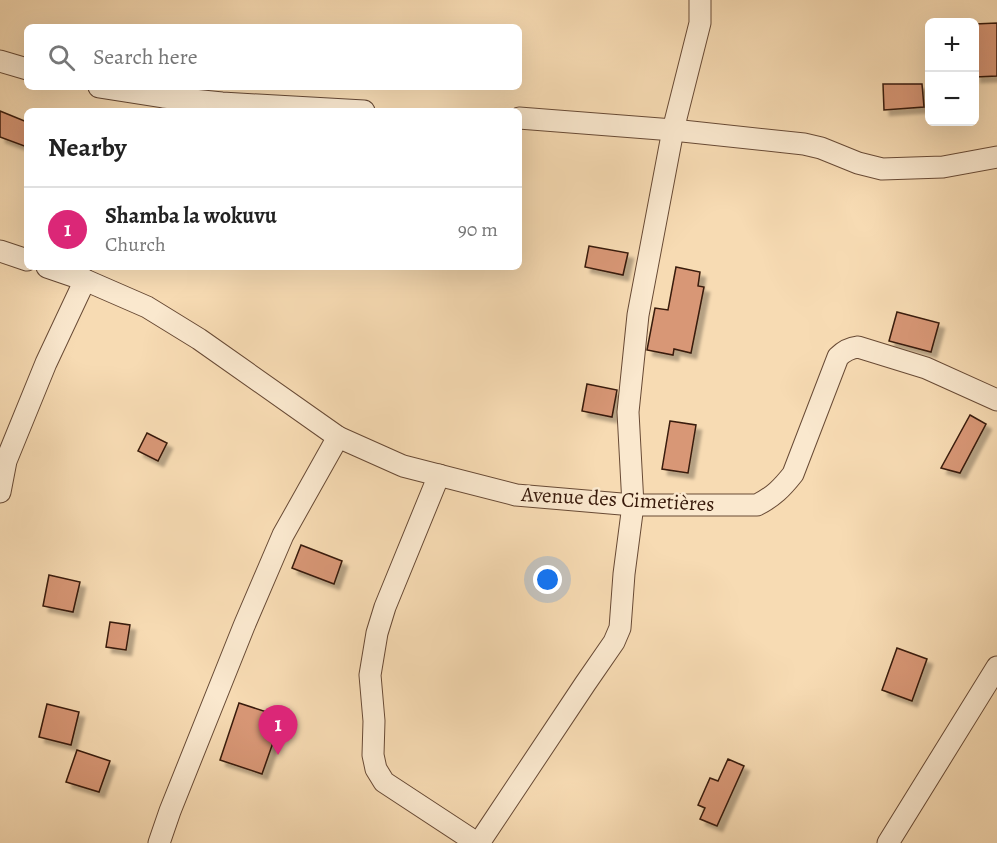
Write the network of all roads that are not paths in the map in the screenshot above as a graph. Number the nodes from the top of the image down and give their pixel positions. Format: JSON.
{"nodes":[{"id":1,"x":700,"y":0,"type":"edge"},
{"id":2,"x":0,"y":61,"type":"edge"},
{"id":3,"x":24,"y":68,"type":"edge"},
{"id":4,"x":118,"y":90,"type":"edge"},
{"id":5,"x":311,"y":108,"type":"edge"},
{"id":6,"x":522,"y":118,"type":"edge"},
{"id":7,"x":673,"y":130,"type":"junction"},
{"id":8,"x":997,"y":157,"type":"edge"},
{"id":9,"x":0,"y":251,"type":"edge"},
{"id":10,"x":24,"y":259,"type":"edge"},
{"id":11,"x":56,"y":270,"type":"edge"},
{"id":12,"x":85,"y":280,"type":"junction"},
{"id":13,"x":997,"y":400,"type":"edge"},
{"id":14,"x":338,"y":437,"type":"junction"},
{"id":15,"x":439,"y":475,"type":"junction"},
{"id":16,"x":0,"y":492,"type":"edge"},
{"id":17,"x":633,"y":505,"type":"junction"},
{"id":18,"x":997,"y":667,"type":"edge"},
{"id":19,"x":159,"y":843,"type":"edge"},
{"id":20,"x":478,"y":843,"type":"edge"},
{"id":21,"x":888,"y":843,"type":"edge"}],
"edges":[{"from":1,"to":7,"type":"street"},
{"from":2,"to":3,"type":"street"},
{"from":4,"to":5,"type":"street"},
{"from":6,"to":7,"type":"street"},
{"from":7,"to":8,"type":"street"},
{"from":7,"to":17,"type":"street"},
{"from":9,"to":10,"type":"street"},
{"from":11,"to":12,"type":"street","name":"Avenue des Cimetières"},
{"from":12,"to":14,"type":"street","name":"Avenue des Cimetières"},
{"from":12,"to":16,"type":"street"},
{"from":13,"to":17,"type":"street","name":"Avenue des Cimetières"},
{"from":14,"to":15,"type":"street","name":"Avenue des Cimetières"},
{"from":14,"to":19,"type":"street"},
{"from":15,"to":17,"type":"street","name":"Avenue des Cimetières"},
{"from":15,"to":20,"type":"street"},
{"from":17,"to":20,"type":"street"},
{"from":18,"to":21,"type":"street"}]}
